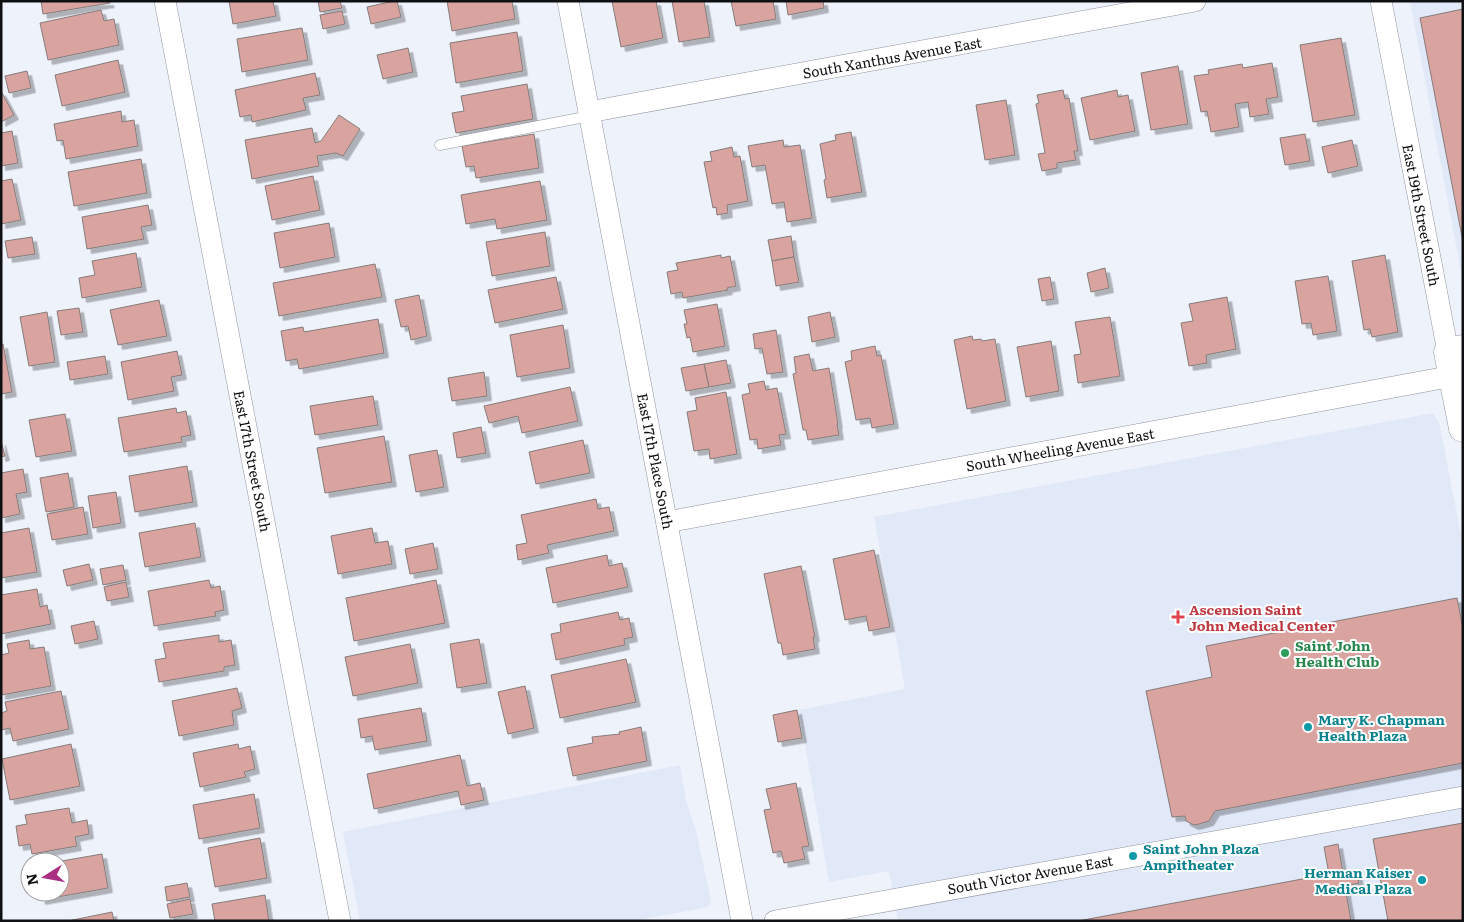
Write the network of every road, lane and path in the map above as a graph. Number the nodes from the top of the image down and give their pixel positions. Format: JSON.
{"nodes":[{"id":1,"x":165,"y":1,"type":"edge"},
{"id":2,"x":568,"y":1,"type":"edge"},
{"id":3,"x":1195,"y":1,"type":"edge"},
{"id":4,"x":1381,"y":1,"type":"edge"},
{"id":5,"x":590,"y":114,"type":"junction"},
{"id":6,"x":440,"y":145,"type":"dead end"},
{"id":7,"x":1455,"y":359,"type":"edge"},
{"id":8,"x":1463,"y":428,"type":"edge"},
{"id":9,"x":667,"y":522,"type":"junction"},
{"id":10,"x":1463,"y":796,"type":"edge"},
{"id":11,"x":860,"y":913,"type":"edge"},
{"id":12,"x":340,"y":921,"type":"edge"},
{"id":13,"x":742,"y":921,"type":"edge"},
{"id":14,"x":775,"y":921,"type":"edge"}],
"edges":[{"from":1,"to":12,"type":"street","name":"East 17th Street South"},
{"from":2,"to":5,"type":"street","name":"East 17th Place South"},
{"from":3,"to":5,"type":"street","name":"South Xanthus Avenue East"},
{"from":4,"to":7,"type":"street","name":"East 19th Street South"},
{"from":5,"to":6,"type":"lane"},
{"from":5,"to":9,"type":"street","name":"East 17th Place South"},
{"from":7,"to":8,"type":"street","name":"East 19th Street South"},
{"from":7,"to":9,"type":"street","name":"South Wheeling Avenue East"},
{"from":9,"to":13,"type":"street","name":"East 17th Place South"},
{"from":10,"to":11,"type":"street","name":"South Victor Avenue East"},
{"from":11,"to":14,"type":"street","name":"South Victor Avenue East"}]}
